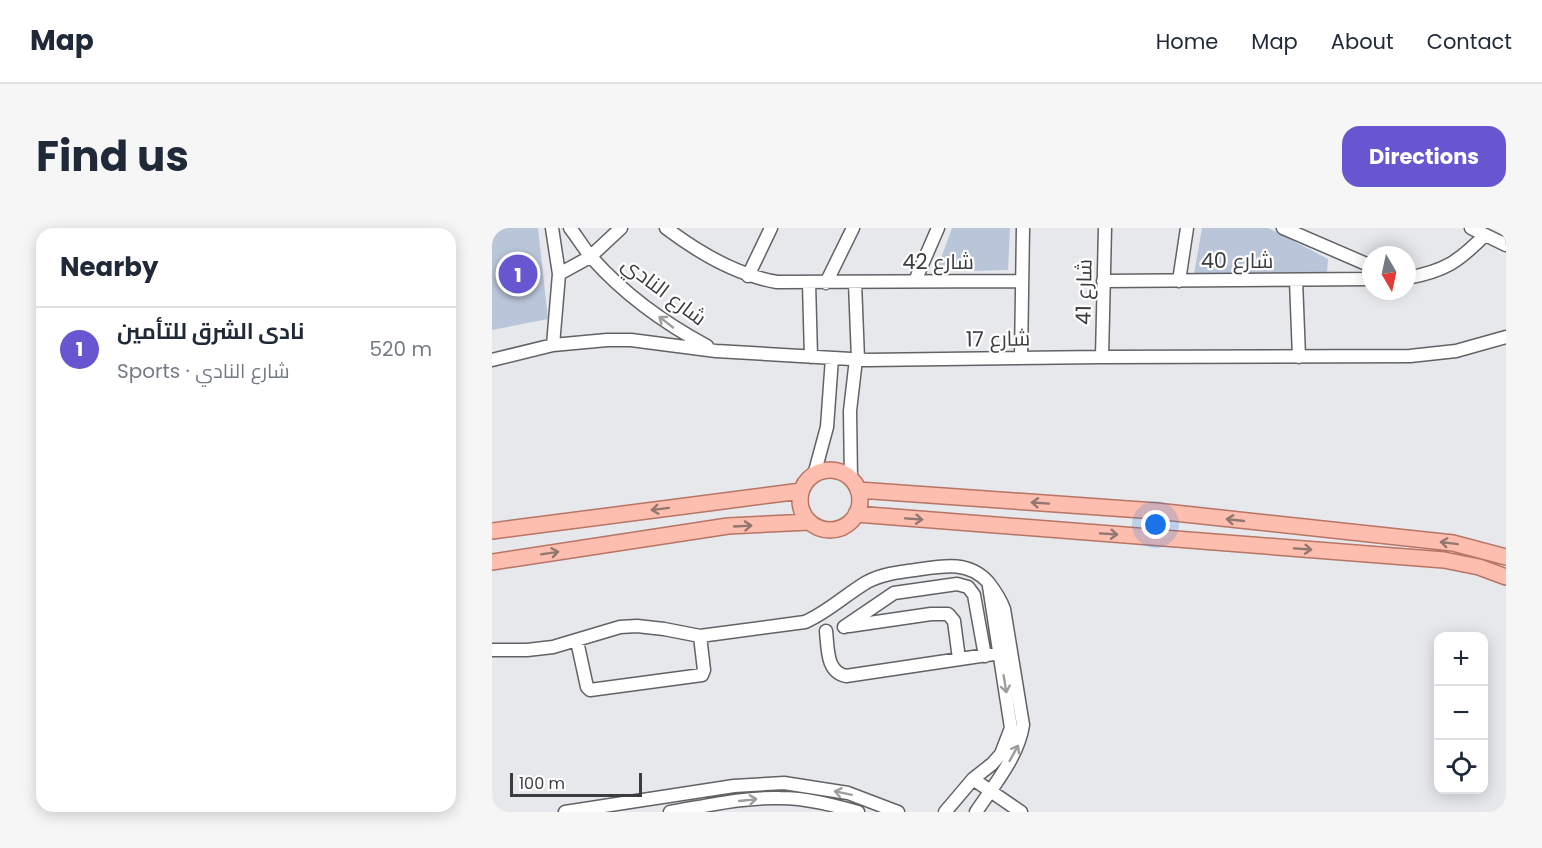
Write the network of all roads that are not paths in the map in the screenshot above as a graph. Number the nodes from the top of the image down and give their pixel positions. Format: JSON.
{"nodes":[{"id":1,"x":552,"y":228,"type":"edge"},
{"id":2,"x":570,"y":228,"type":"edge"},
{"id":3,"x":621,"y":228,"type":"edge"},
{"id":4,"x":666,"y":228,"type":"edge"},
{"id":5,"x":771,"y":228,"type":"edge"},
{"id":6,"x":853,"y":228,"type":"edge"},
{"id":7,"x":938,"y":228,"type":"edge"},
{"id":8,"x":1023,"y":228,"type":"edge"},
{"id":9,"x":1105,"y":228,"type":"edge"},
{"id":10,"x":1187,"y":228,"type":"edge"},
{"id":11,"x":1283,"y":228,"type":"edge"},
{"id":12,"x":1471,"y":228,"type":"edge"},
{"id":13,"x":1485,"y":236,"type":"junction"},
{"id":14,"x":1506,"y":245,"type":"edge"},
{"id":15,"x":590,"y":256,"type":"junction"},
{"id":16,"x":1362,"y":262,"type":"edge"},
{"id":17,"x":559,"y":274,"type":"junction"},
{"id":18,"x":748,"y":276,"type":"junction"},
{"id":19,"x":1416,"y":276,"type":"edge"},
{"id":20,"x":1362,"y":279,"type":"edge"},
{"id":21,"x":1296,"y":280,"type":"junction"},
{"id":22,"x":915,"y":281,"type":"junction"},
{"id":23,"x":1021,"y":281,"type":"junction"},
{"id":24,"x":1103,"y":281,"type":"junction"},
{"id":25,"x":1179,"y":281,"type":"junction"},
{"id":26,"x":810,"y":283,"type":"junction"},
{"id":27,"x":826,"y":283,"type":"junction"},
{"id":28,"x":855,"y":283,"type":"junction"},
{"id":29,"x":1506,"y":337,"type":"edge"},
{"id":30,"x":553,"y":345,"type":"junction"},
{"id":31,"x":716,"y":351,"type":"junction"},
{"id":32,"x":811,"y":357,"type":"junction"},
{"id":33,"x":1102,"y":357,"type":"junction"},
{"id":34,"x":1299,"y":357,"type":"junction"},
{"id":35,"x":832,"y":358,"type":"junction"},
{"id":36,"x":1021,"y":358,"type":"junction"},
{"id":37,"x":857,"y":359,"type":"junction"},
{"id":38,"x":492,"y":360,"type":"edge"},
{"id":39,"x":814,"y":475,"type":"junction"},
{"id":40,"x":854,"y":485,"type":"junction"},
{"id":41,"x":801,"y":491,"type":"junction"},
{"id":42,"x":856,"y":514,"type":"junction"},
{"id":43,"x":810,"y":522,"type":"junction"},
{"id":44,"x":492,"y":531,"type":"edge"},
{"id":45,"x":1506,"y":557,"type":"edge"},
{"id":46,"x":492,"y":562,"type":"edge"},
{"id":47,"x":1506,"y":577,"type":"edge"},
{"id":48,"x":805,"y":622,"type":"junction"},
{"id":49,"x":844,"y":627,"type":"junction"},
{"id":50,"x":826,"y":631,"type":"junction"},
{"id":51,"x":700,"y":636,"type":"junction"},
{"id":52,"x":577,"y":642,"type":"junction"},
{"id":53,"x":492,"y":650,"type":"edge"},
{"id":54,"x":1006,"y":653,"type":"junction"},
{"id":55,"x":985,"y":656,"type":"junction"},
{"id":56,"x":959,"y":659,"type":"junction"},
{"id":57,"x":973,"y":779,"type":"junction"},
{"id":58,"x":734,"y":786,"type":"junction"},
{"id":59,"x":990,"y":791,"type":"junction"},
{"id":60,"x":623,"y":807,"type":"edge"},
{"id":61,"x":565,"y":812,"type":"edge"},
{"id":62,"x":672,"y":812,"type":"edge"},
{"id":63,"x":858,"y":812,"type":"edge"},
{"id":64,"x":898,"y":812,"type":"edge"},
{"id":65,"x":945,"y":812,"type":"edge"},
{"id":66,"x":976,"y":812,"type":"edge"},
{"id":67,"x":1021,"y":812,"type":"edge"}],
"edges":[{"from":1,"to":17,"type":"street"},
{"from":2,"to":15,"type":"street","name":"شارع النادي"},
{"from":3,"to":15,"type":"street"},
{"from":4,"to":18,"type":"street","name":"شارع 42"},
{"from":5,"to":18,"type":"street"},
{"from":6,"to":27,"type":"street"},
{"from":7,"to":22,"type":"street"},
{"from":8,"to":23,"type":"street"},
{"from":9,"to":24,"type":"street","name":"شارع 41"},
{"from":10,"to":25,"type":"street"},
{"from":11,"to":16,"type":"street"},
{"from":12,"to":13,"type":"street"},
{"from":13,"to":14,"type":"street"},
{"from":13,"to":19,"type":"street"},
{"from":15,"to":17,"type":"street"},
{"from":31,"to":15,"type":"street","name":"شارع النادي","one_way":true},
{"from":17,"to":30,"type":"street"},
{"from":18,"to":26,"type":"street","name":"شارع 42"},
{"from":20,"to":21,"type":"street","name":"شارع 40"},
{"from":21,"to":25,"type":"street","name":"شارع 40"},
{"from":21,"to":34,"type":"street"},
{"from":22,"to":23,"type":"street","name":"شارع 42"},
{"from":22,"to":28,"type":"street","name":"شارع 42"},
{"from":23,"to":36,"type":"street"},
{"from":24,"to":25,"type":"street","name":"شارع 40"},
{"from":24,"to":33,"type":"street","name":"شارع 41"},
{"from":26,"to":27,"type":"street","name":"شارع 42"},
{"from":26,"to":32,"type":"street"},
{"from":27,"to":28,"type":"street","name":"شارع 42"},
{"from":28,"to":37,"type":"street"},
{"from":29,"to":34,"type":"street","name":"شارع 17"},
{"from":30,"to":31,"type":"street","name":"شارع 17"},
{"from":30,"to":38,"type":"street","name":"شارع 17"},
{"from":31,"to":32,"type":"street","name":"شارع 17"},
{"from":32,"to":35,"type":"street","name":"شارع 17"},
{"from":33,"to":34,"type":"street","name":"شارع 17"},
{"from":33,"to":36,"type":"street","name":"شارع 17"},
{"from":35,"to":37,"type":"street","name":"شارع 17"},
{"from":35,"to":39,"type":"street"},
{"from":36,"to":37,"type":"street","name":"شارع 17"},
{"from":37,"to":40,"type":"street"},
{"from":39,"to":40,"type":"main road"},
{"from":39,"to":41,"type":"main road"},
{"from":40,"to":42,"type":"main road"},
{"from":45,"to":40,"type":"main road","one_way":true},
{"from":41,"to":43,"type":"main road"},
{"from":41,"to":44,"type":"main road","one_way":true},
{"from":42,"to":43,"type":"main road"},
{"from":42,"to":47,"type":"main road","one_way":true},
{"from":46,"to":43,"type":"main road","one_way":true},
{"from":48,"to":50,"type":"street"},
{"from":48,"to":51,"type":"street"},
{"from":48,"to":54,"type":"street"},
{"from":49,"to":50,"type":"street"},
{"from":49,"to":55,"type":"street"},
{"from":49,"to":56,"type":"street"},
{"from":50,"to":56,"type":"street"},
{"from":51,"to":52,"type":"street"},
{"from":51,"to":52,"type":"street"},
{"from":52,"to":53,"type":"street"},
{"from":54,"to":55,"type":"street"},
{"from":54,"to":57,"type":"street","one_way":true},
{"from":59,"to":54,"type":"street","one_way":true},
{"from":55,"to":56,"type":"street"},
{"from":57,"to":59,"type":"street"},
{"from":57,"to":65,"type":"street"},
{"from":58,"to":60,"type":"street"},
{"from":58,"to":62,"type":"street"},
{"from":64,"to":58,"type":"street","one_way":true},
{"from":59,"to":66,"type":"street"},
{"from":59,"to":67,"type":"street"},
{"from":60,"to":61,"type":"street"},
{"from":62,"to":63,"type":"street","one_way":true}]}
